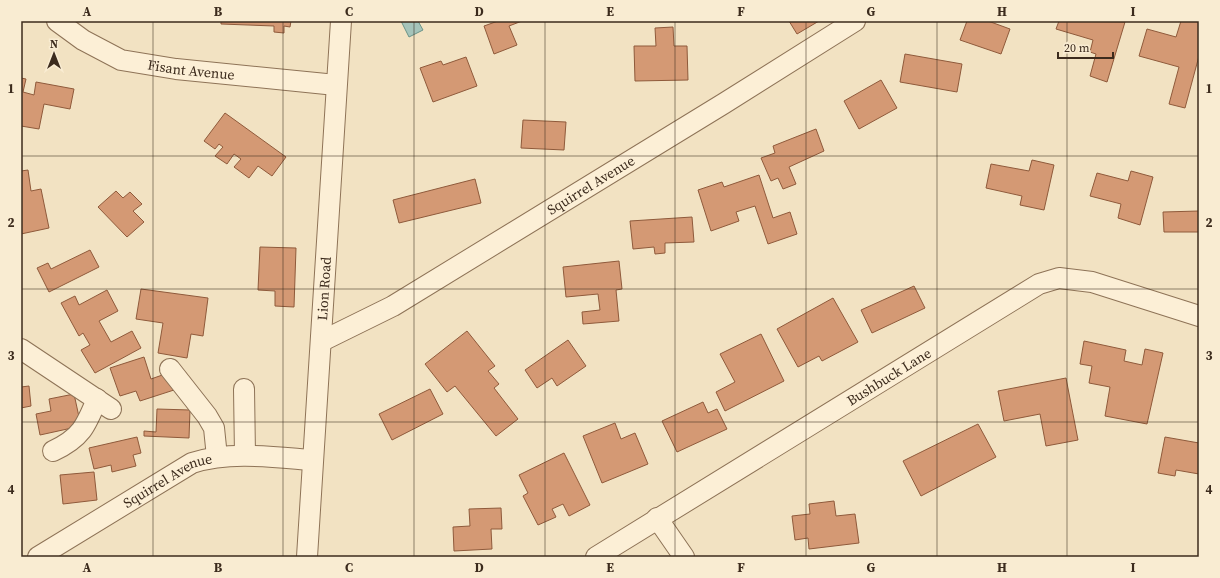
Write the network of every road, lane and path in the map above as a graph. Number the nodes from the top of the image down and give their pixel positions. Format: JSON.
{"nodes":[{"id":1,"x":57,"y":21,"type":"edge"},
{"id":2,"x":341,"y":21,"type":"edge"},
{"id":3,"x":855,"y":21,"type":"edge"},
{"id":4,"x":336,"y":85,"type":"junction"},
{"id":5,"x":1199,"y":316,"type":"edge"},
{"id":6,"x":322,"y":341,"type":"junction"},
{"id":7,"x":21,"y":350,"type":"edge"},
{"id":8,"x":170,"y":369,"type":"dead end"},
{"id":9,"x":244,"y":389,"type":"dead end"},
{"id":10,"x":53,"y":451,"type":"dead end"},
{"id":11,"x":245,"y":455,"type":"junction"},
{"id":12,"x":217,"y":457,"type":"junction"},
{"id":13,"x":312,"y":460,"type":"junction"},
{"id":14,"x":658,"y":518,"type":"junction"},
{"id":15,"x":38,"y":557,"type":"edge"},
{"id":16,"x":307,"y":557,"type":"edge"},
{"id":17,"x":596,"y":557,"type":"edge"},
{"id":18,"x":684,"y":557,"type":"edge"}],
"edges":[{"from":1,"to":4,"type":"street","name":"Fisant Avenue"},
{"from":2,"to":4,"type":"street","name":"Lion Road"},
{"from":3,"to":6,"type":"street","name":"Squirrel Avenue"},
{"from":4,"to":6,"type":"street","name":"Lion Road"},
{"from":5,"to":14,"type":"street","name":"Bushbuck Lane"},
{"from":6,"to":13,"type":"street","name":"Lion Road"},
{"from":7,"to":10,"type":"street"},
{"from":8,"to":12,"type":"street"},
{"from":9,"to":11,"type":"street"},
{"from":11,"to":12,"type":"street","name":"Squirrel Avenue"},
{"from":11,"to":13,"type":"street","name":"Squirrel Avenue"},
{"from":12,"to":15,"type":"street","name":"Squirrel Avenue"},
{"from":13,"to":16,"type":"street","name":"Lion Road"},
{"from":14,"to":17,"type":"street","name":"Bushbuck Lane"},
{"from":14,"to":18,"type":"street"}]}
